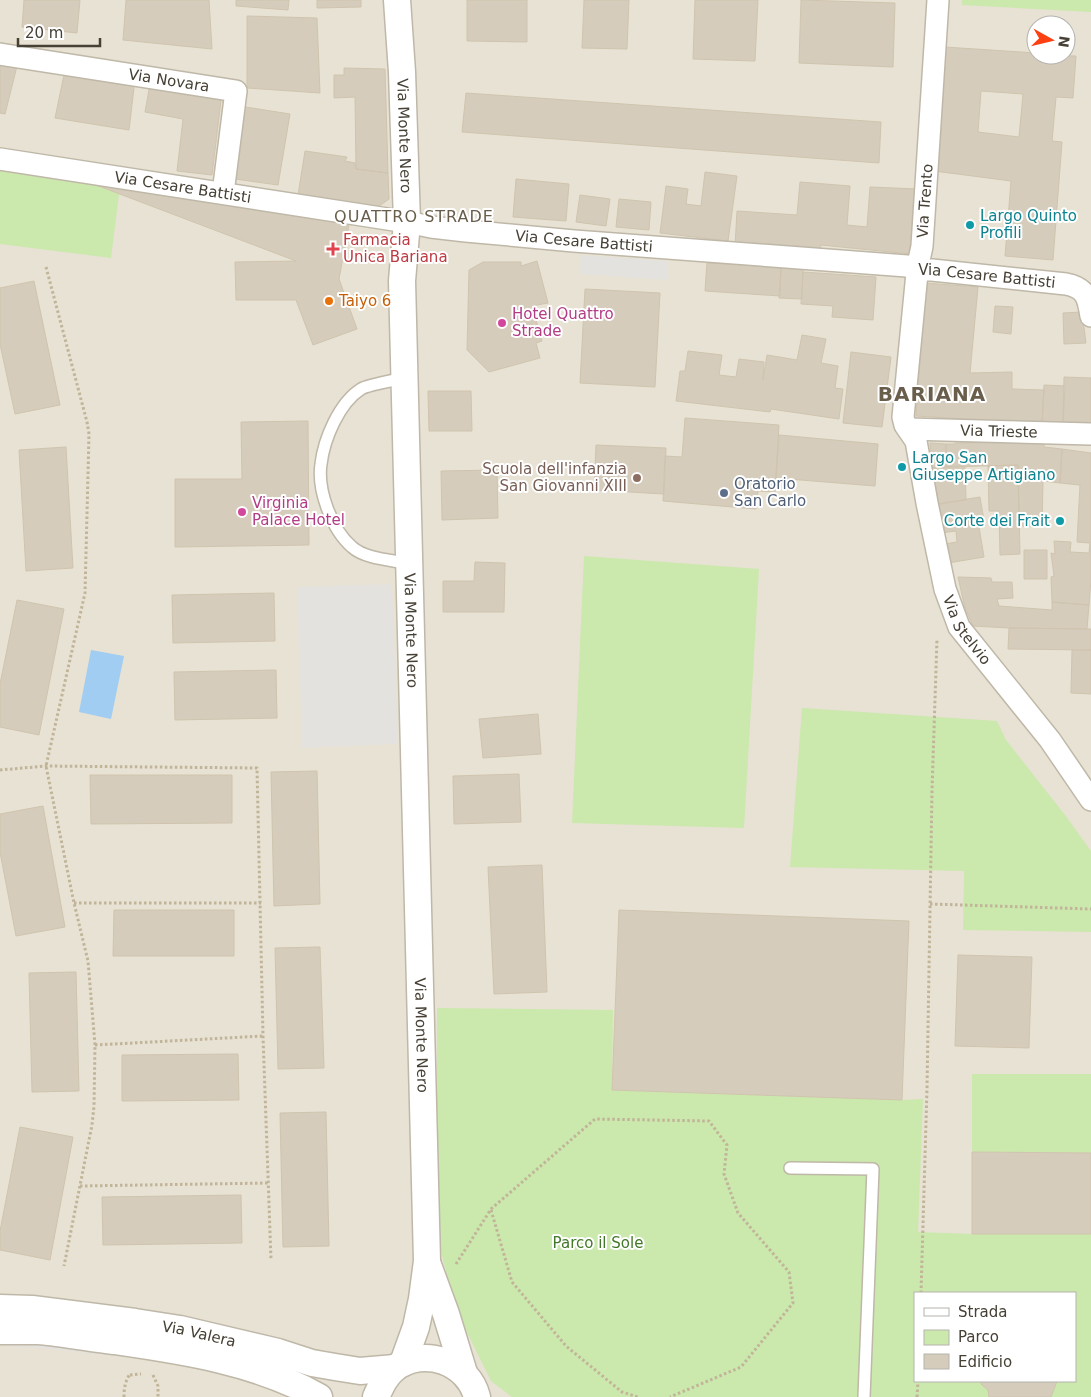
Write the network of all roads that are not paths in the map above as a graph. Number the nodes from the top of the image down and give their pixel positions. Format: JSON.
{"nodes":[{"id":1,"x":397,"y":0,"type":"edge"},
{"id":2,"x":938,"y":0,"type":"edge"},
{"id":3,"x":0,"y":54,"type":"edge"},
{"id":4,"x":0,"y":158,"type":"edge"},
{"id":5,"x":223,"y":193,"type":"junction"},
{"id":6,"x":407,"y":222,"type":"junction"},
{"id":7,"x":916,"y":270,"type":"junction"},
{"id":8,"x":1091,"y":316,"type":"edge"},
{"id":9,"x":405,"y":378,"type":"junction"},
{"id":10,"x":908,"y":429,"type":"junction"},
{"id":11,"x":1091,"y":434,"type":"edge"},
{"id":12,"x":410,"y":564,"type":"junction"},
{"id":13,"x":1091,"y":800,"type":"edge"},
{"id":14,"x":790,"y":1168,"type":"dead end"},
{"id":15,"x":427,"y":1262,"type":"junction"},
{"id":16,"x":0,"y":1308,"type":"edge"},
{"id":17,"x":0,"y":1331,"type":"edge"},
{"id":18,"x":399,"y":1366,"type":"junction"},
{"id":19,"x":476,"y":1389,"type":"edge"},
{"id":20,"x":319,"y":1397,"type":"edge"},
{"id":21,"x":376,"y":1397,"type":"edge"},
{"id":22,"x":864,"y":1397,"type":"edge"}],
"edges":[{"from":1,"to":6,"type":"street","name":"Via Monte Nero"},
{"from":2,"to":7,"type":"street","name":"Via Trento"},
{"from":3,"to":5,"type":"street","name":"Via Novara"},
{"from":4,"to":5,"type":"street","name":"Via Cesare Battisti"},
{"from":5,"to":6,"type":"street","name":"Via Cesare Battisti"},
{"from":6,"to":7,"type":"street","name":"Via Cesare Battisti"},
{"from":6,"to":9,"type":"street","name":"Via Monte Nero"},
{"from":7,"to":8,"type":"street","name":"Via Cesare Battisti"},
{"from":7,"to":10,"type":"street","name":"Via Trento"},
{"from":9,"to":12,"type":"street","name":"Via Monte Nero"},
{"from":9,"to":12,"type":"lane"},
{"from":10,"to":11,"type":"street","name":"Via Trieste"},
{"from":10,"to":13,"type":"street","name":"Via Stelvio"},
{"from":12,"to":15,"type":"street","name":"Via Monte Nero"},
{"from":14,"to":22,"type":"lane"},
{"from":15,"to":18,"type":"street","name":"Via Monte Nero"},
{"from":15,"to":19,"type":"street","name":"Via Monte Nero"},
{"from":16,"to":18,"type":"street","name":"Via Valera"},
{"from":17,"to":20,"type":"street","name":"Via Valera"},
{"from":18,"to":19,"type":"street","name":"Via Valera"},
{"from":18,"to":21,"type":"street","name":"Via Monte Nero"}]}
